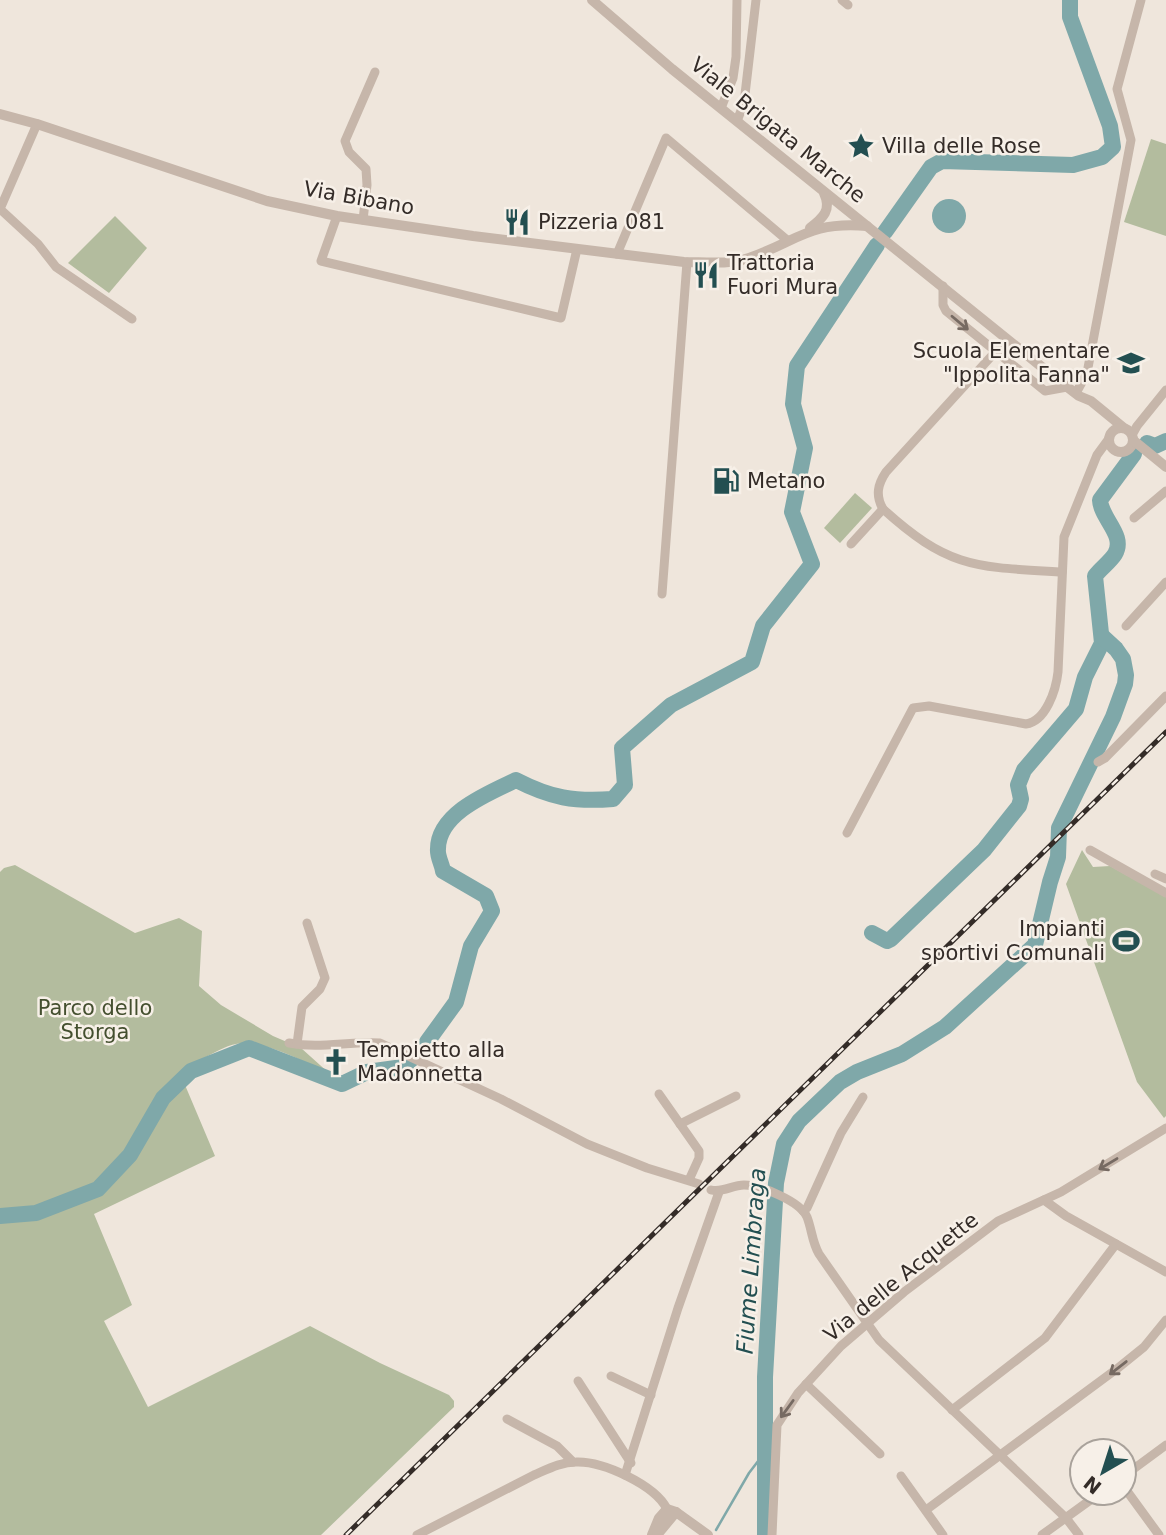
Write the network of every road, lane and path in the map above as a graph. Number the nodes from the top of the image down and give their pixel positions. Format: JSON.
{"nodes":[{"id":1,"x":592,"y":0,"type":"edge"},
{"id":2,"x":737,"y":0,"type":"edge"},
{"id":3,"x":756,"y":0,"type":"edge"},
{"id":4,"x":1141,"y":0,"type":"edge"},
{"id":5,"x":375,"y":72,"type":"dead end"},
{"id":6,"x":721,"y":108,"type":"junction"},
{"id":7,"x":0,"y":114,"type":"edge"},
{"id":8,"x":737,"y":121,"type":"junction"},
{"id":9,"x":37,"y":124,"type":"junction"},
{"id":10,"x":822,"y":191,"type":"junction"},
{"id":11,"x":847,"y":210,"type":"junction"},
{"id":12,"x":337,"y":216,"type":"junction"},
{"id":13,"x":363,"y":220,"type":"junction"},
{"id":14,"x":818,"y":222,"type":"junction"},
{"id":15,"x":840,"y":224,"type":"junction"},
{"id":16,"x":867,"y":226,"type":"junction"},
{"id":17,"x":802,"y":233,"type":"junction"},
{"id":18,"x":788,"y":240,"type":"junction"},
{"id":19,"x":577,"y":249,"type":"junction"},
{"id":20,"x":617,"y":254,"type":"junction"},
{"id":21,"x":687,"y":262,"type":"junction"},
{"id":22,"x":943,"y":286,"type":"junction"},
{"id":23,"x":132,"y":318,"type":"dead end"},
{"id":24,"x":1007,"y":339,"type":"junction"},
{"id":25,"x":995,"y":352,"type":"junction"},
{"id":26,"x":1166,"y":390,"type":"edge"},
{"id":27,"x":1074,"y":392,"type":"junction"},
{"id":28,"x":1131,"y":434,"type":"junction"},
{"id":29,"x":1110,"y":439,"type":"junction"},
{"id":30,"x":1166,"y":467,"type":"edge"},
{"id":31,"x":1166,"y":491,"type":"edge"},
{"id":32,"x":883,"y":509,"type":"junction"},
{"id":33,"x":1134,"y":518,"type":"dead end"},
{"id":34,"x":851,"y":544,"type":"dead end"},
{"id":35,"x":1062,"y":572,"type":"junction"},
{"id":36,"x":1166,"y":582,"type":"edge"},
{"id":37,"x":663,"y":594,"type":"dead end"},
{"id":38,"x":1126,"y":626,"type":"dead end"},
{"id":39,"x":1166,"y":696,"type":"edge"},
{"id":40,"x":1098,"y":762,"type":"dead end"},
{"id":41,"x":847,"y":833,"type":"dead end"},
{"id":42,"x":1090,"y":850,"type":"dead end"},
{"id":43,"x":1155,"y":874,"type":"dead end"},
{"id":44,"x":1166,"y":879,"type":"edge"},
{"id":45,"x":1166,"y":893,"type":"edge"},
{"id":46,"x":307,"y":923,"type":"dead end"},
{"id":47,"x":659,"y":1094,"type":"dead end"},
{"id":48,"x":736,"y":1096,"type":"dead end"},
{"id":49,"x":863,"y":1097,"type":"dead end"},
{"id":50,"x":680,"y":1124,"type":"junction"},
{"id":51,"x":1166,"y":1128,"type":"edge"},
{"id":52,"x":688,"y":1180,"type":"junction"},
{"id":53,"x":699,"y":1184,"type":"dead end"},
{"id":54,"x":1044,"y":1200,"type":"junction"},
{"id":55,"x":803,"y":1211,"type":"junction"},
{"id":56,"x":1116,"y":1244,"type":"junction"},
{"id":57,"x":1166,"y":1272,"type":"edge"},
{"id":58,"x":1166,"y":1320,"type":"edge"},
{"id":59,"x":866,"y":1323,"type":"junction"},
{"id":60,"x":611,"y":1376,"type":"dead end"},
{"id":61,"x":578,"y":1381,"type":"dead end"},
{"id":62,"x":806,"y":1384,"type":"junction"},
{"id":63,"x":651,"y":1395,"type":"junction"},
{"id":64,"x":952,"y":1410,"type":"junction"},
{"id":65,"x":507,"y":1419,"type":"dead end"},
{"id":66,"x":1166,"y":1445,"type":"edge"},
{"id":67,"x":880,"y":1454,"type":"dead end"},
{"id":68,"x":1000,"y":1457,"type":"junction"},
{"id":69,"x":573,"y":1462,"type":"junction"},
{"id":70,"x":631,"y":1463,"type":"junction"},
{"id":71,"x":1138,"y":1466,"type":"edge"},
{"id":72,"x":625,"y":1475,"type":"junction"},
{"id":73,"x":901,"y":1476,"type":"dead end"},
{"id":74,"x":1138,"y":1506,"type":"edge"},
{"id":75,"x":1081,"y":1507,"type":"edge"},
{"id":76,"x":926,"y":1510,"type":"junction"},
{"id":77,"x":671,"y":1511,"type":"junction"},
{"id":78,"x":1066,"y":1518,"type":"junction"},
{"id":79,"x":417,"y":1535,"type":"edge"},
{"id":80,"x":654,"y":1535,"type":"edge"},
{"id":81,"x":708,"y":1535,"type":"edge"},
{"id":82,"x":772,"y":1535,"type":"edge"},
{"id":83,"x":943,"y":1535,"type":"edge"},
{"id":84,"x":1042,"y":1535,"type":"edge"},
{"id":85,"x":1079,"y":1535,"type":"edge"},
{"id":86,"x":1159,"y":1535,"type":"edge"}],
"edges":[{"from":1,"to":6,"type":"street","name":"Viale Brigata Marche"},
{"from":2,"to":6,"type":"street"},
{"from":3,"to":8,"type":"street"},
{"from":4,"to":27,"type":"street"},
{"from":5,"to":13,"type":"street","name":"Via Bibano"},
{"from":6,"to":8,"type":"street","name":"Viale Brigata Marche"},
{"from":7,"to":9,"type":"street","name":"Via Bibano"},
{"from":8,"to":10,"type":"street","name":"Viale Brigata Marche"},
{"from":9,"to":12,"type":"street","name":"Via Bibano"},
{"from":9,"to":23,"type":"street"},
{"from":10,"to":11,"type":"street","name":"Viale Brigata Marche"},
{"from":10,"to":14,"type":"street"},
{"from":11,"to":14,"type":"street","name":"Via Bibano"},
{"from":11,"to":15,"type":"street"},
{"from":11,"to":16,"type":"street","name":"Viale Brigata Marche"},
{"from":12,"to":13,"type":"street","name":"Via Bibano"},
{"from":12,"to":19,"type":"street"},
{"from":13,"to":19,"type":"street","name":"Via Bibano"},
{"from":14,"to":17,"type":"street","name":"Via Bibano"},
{"from":15,"to":16,"type":"street","name":"Via Bibano"},
{"from":15,"to":17,"type":"street","name":"Via Bibano"},
{"from":16,"to":22,"type":"street","name":"Viale Brigata Marche"},
{"from":17,"to":18,"type":"street","name":"Via Bibano"},
{"from":18,"to":20,"type":"street"},
{"from":18,"to":21,"type":"street","name":"Via Bibano"},
{"from":19,"to":20,"type":"street","name":"Via Bibano"},
{"from":20,"to":21,"type":"street","name":"Via Bibano"},
{"from":21,"to":37,"type":"street"},
{"from":22,"to":24,"type":"street","name":"Viale Brigata Marche"},
{"from":22,"to":25,"type":"street","name":"Viale Brigata Marche","one_way":true},
{"from":24,"to":25,"type":"street"},
{"from":24,"to":27,"type":"street","name":"Viale Brigata Marche"},
{"from":25,"to":27,"type":"street","name":"Viale Brigata Marche"},
{"from":25,"to":32,"type":"street"},
{"from":26,"to":28,"type":"street"},
{"from":27,"to":28,"type":"street","name":"Viale Brigata Marche"},
{"from":27,"to":29,"type":"street","name":"Viale Brigata Marche"},
{"from":28,"to":29,"type":"street"},
{"from":28,"to":29,"type":"street"},
{"from":28,"to":30,"type":"street","name":"Viale Brigata Marche"},
{"from":29,"to":35,"type":"street"},
{"from":31,"to":33,"type":"street"},
{"from":32,"to":34,"type":"street"},
{"from":32,"to":35,"type":"street"},
{"from":35,"to":41,"type":"street"},
{"from":36,"to":38,"type":"street"},
{"from":39,"to":40,"type":"street"},
{"from":42,"to":45,"type":"street"},
{"from":43,"to":44,"type":"street"},
{"from":46,"to":52,"type":"street"},
{"from":47,"to":50,"type":"street"},
{"from":48,"to":50,"type":"street"},
{"from":49,"to":55,"type":"street"},
{"from":50,"to":52,"type":"street"},
{"from":51,"to":54,"type":"street","name":"Via delle Acquette","one_way":true},
{"from":52,"to":53,"type":"street"},
{"from":54,"to":56,"type":"street"},
{"from":54,"to":59,"type":"street","name":"Via delle Acquette"},
{"from":55,"to":59,"type":"street"},
{"from":55,"to":63,"type":"street"},
{"from":56,"to":57,"type":"street"},
{"from":56,"to":64,"type":"street"},
{"from":58,"to":68,"type":"street","one_way":true},
{"from":59,"to":62,"type":"street","name":"Via delle Acquette"},
{"from":59,"to":64,"type":"street"},
{"from":60,"to":63,"type":"street"},
{"from":61,"to":70,"type":"street"},
{"from":62,"to":67,"type":"street"},
{"from":62,"to":82,"type":"street","name":"Via delle Acquette","one_way":true},
{"from":63,"to":70,"type":"street"},
{"from":64,"to":68,"type":"street"},
{"from":65,"to":69,"type":"street"},
{"from":66,"to":71,"type":"street"},
{"from":68,"to":76,"type":"street"},
{"from":68,"to":78,"type":"street"},
{"from":69,"to":72,"type":"street"},
{"from":69,"to":79,"type":"street"},
{"from":70,"to":72,"type":"street"},
{"from":72,"to":77,"type":"street"},
{"from":73,"to":76,"type":"street"},
{"from":74,"to":86,"type":"street"},
{"from":75,"to":78,"type":"street"},
{"from":76,"to":83,"type":"street"},
{"from":77,"to":80,"type":"street"},
{"from":77,"to":81,"type":"street"},
{"from":78,"to":84,"type":"street"},
{"from":78,"to":85,"type":"street"}]}
